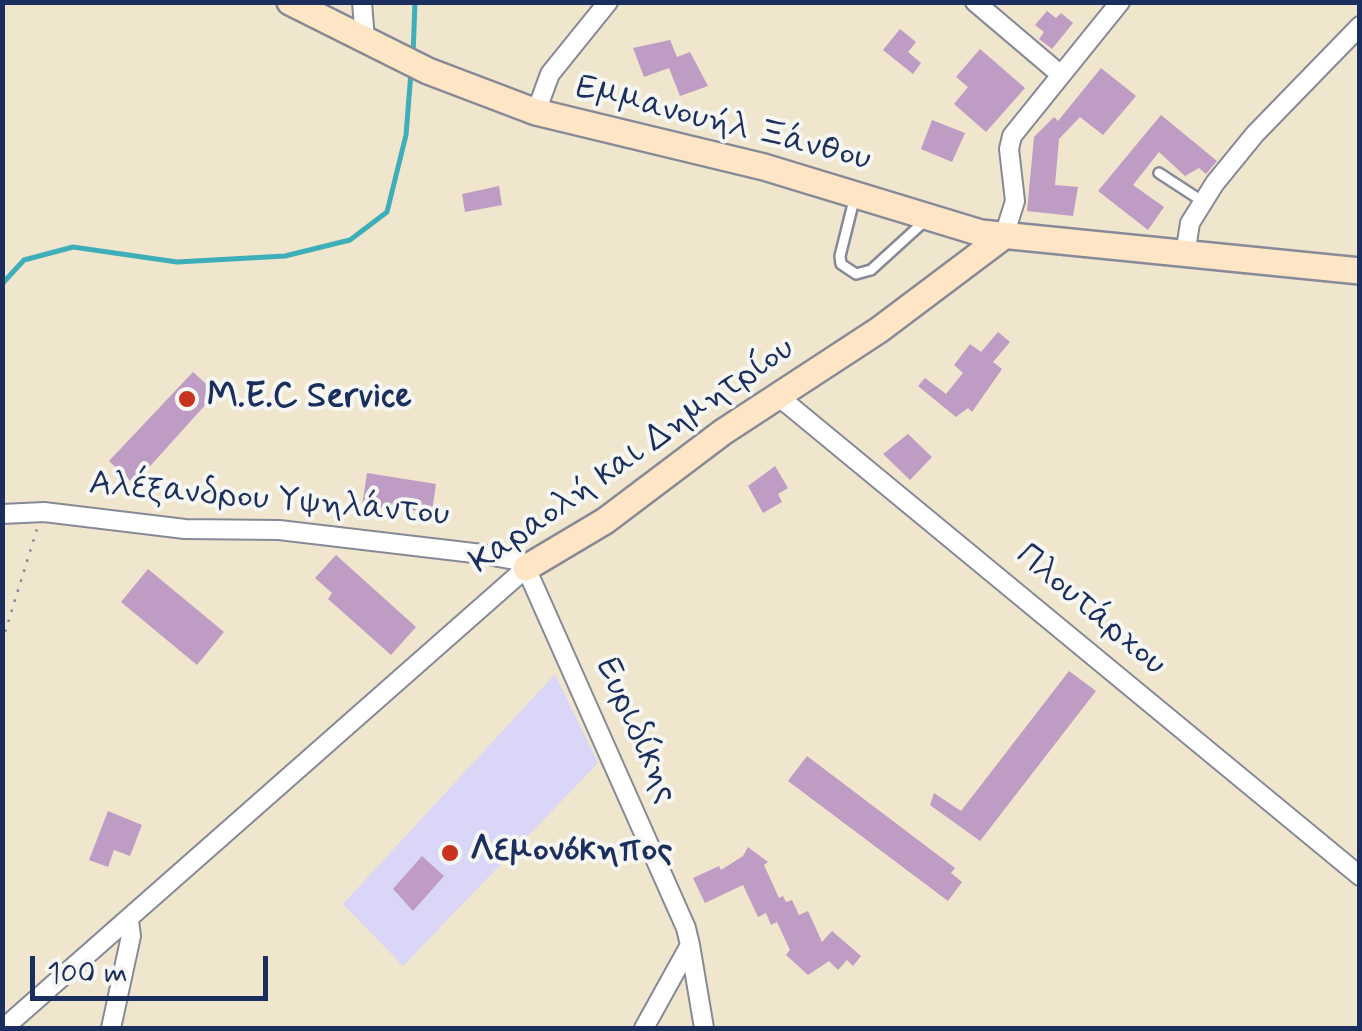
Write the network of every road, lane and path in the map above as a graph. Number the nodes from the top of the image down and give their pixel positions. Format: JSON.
{"nodes":[{"id":1,"x":290,"y":2,"type":"edge"},
{"id":2,"x":362,"y":2,"type":"edge"},
{"id":3,"x":608,"y":2,"type":"edge"},
{"id":4,"x":976,"y":2,"type":"edge"},
{"id":5,"x":1120,"y":2,"type":"edge"},
{"id":6,"x":1360,"y":26,"type":"edge"},
{"id":7,"x":365,"y":40,"type":"junction"},
{"id":8,"x":1061,"y":75,"type":"junction"},
{"id":9,"x":536,"y":112,"type":"junction"},
{"id":10,"x":1158,"y":173,"type":"dead end"},
{"id":11,"x":856,"y":194,"type":"junction"},
{"id":12,"x":1202,"y":201,"type":"junction"},
{"id":13,"x":929,"y":217,"type":"junction"},
{"id":14,"x":1004,"y":236,"type":"junction"},
{"id":15,"x":1185,"y":256,"type":"junction"},
{"id":16,"x":1360,"y":271,"type":"edge"},
{"id":17,"x":778,"y":396,"type":"junction"},
{"id":18,"x":44,"y":512,"type":"junction"},
{"id":19,"x":2,"y":514,"type":"edge"},
{"id":20,"x":526,"y":568,"type":"junction"},
{"id":21,"x":2,"y":642,"type":"edge"},
{"id":22,"x":1360,"y":876,"type":"edge"},
{"id":23,"x":129,"y":921,"type":"junction"},
{"id":24,"x":690,"y":946,"type":"junction"},
{"id":25,"x":4,"y":1028,"type":"edge"},
{"id":26,"x":112,"y":1028,"type":"edge"},
{"id":27,"x":644,"y":1028,"type":"edge"},
{"id":28,"x":704,"y":1028,"type":"edge"}],
"edges":[{"from":1,"to":7,"type":"street"},
{"from":2,"to":7,"type":"street"},
{"from":3,"to":9,"type":"street"},
{"from":4,"to":8,"type":"street"},
{"from":5,"to":8,"type":"street"},
{"from":6,"to":12,"type":"street"},
{"from":7,"to":9,"type":"street","name":"Εμμανουήλ Ξάνθου"},
{"from":8,"to":14,"type":"street"},
{"from":9,"to":11,"type":"street","name":"Εμμανουήλ Ξάνθου"},
{"from":10,"to":12,"type":"lane"},
{"from":11,"to":13,"type":"street","name":"Εμμανουήλ Ξάνθου"},
{"from":11,"to":13,"type":"lane"},
{"from":12,"to":15,"type":"street"},
{"from":13,"to":14,"type":"street","name":"Εμμανουήλ Ξάνθου"},
{"from":14,"to":15,"type":"street"},
{"from":14,"to":17,"type":"street","name":"Καραολή και Δημητρίου"},
{"from":15,"to":16,"type":"street"},
{"from":17,"to":20,"type":"street","name":"Καραολή και Δημητρίου"},
{"from":17,"to":22,"type":"street","name":"Πλουτάρχου"},
{"from":18,"to":19,"type":"street","name":"Αλέξανδρου Υψηλάντου"},
{"from":18,"to":20,"type":"street","name":"Αλέξανδρου Υψηλάντου"},
{"from":18,"to":21,"type":"path"},
{"from":20,"to":23,"type":"street","name":"Καραολή και Δημητρίου"},
{"from":20,"to":24,"type":"street","name":"Ευριδίκης"},
{"from":23,"to":25,"type":"street","name":"Καραολή και Δημητρίου"},
{"from":23,"to":26,"type":"street"},
{"from":24,"to":27,"type":"street"},
{"from":24,"to":28,"type":"street","name":"Ευριδίκης"}]}
